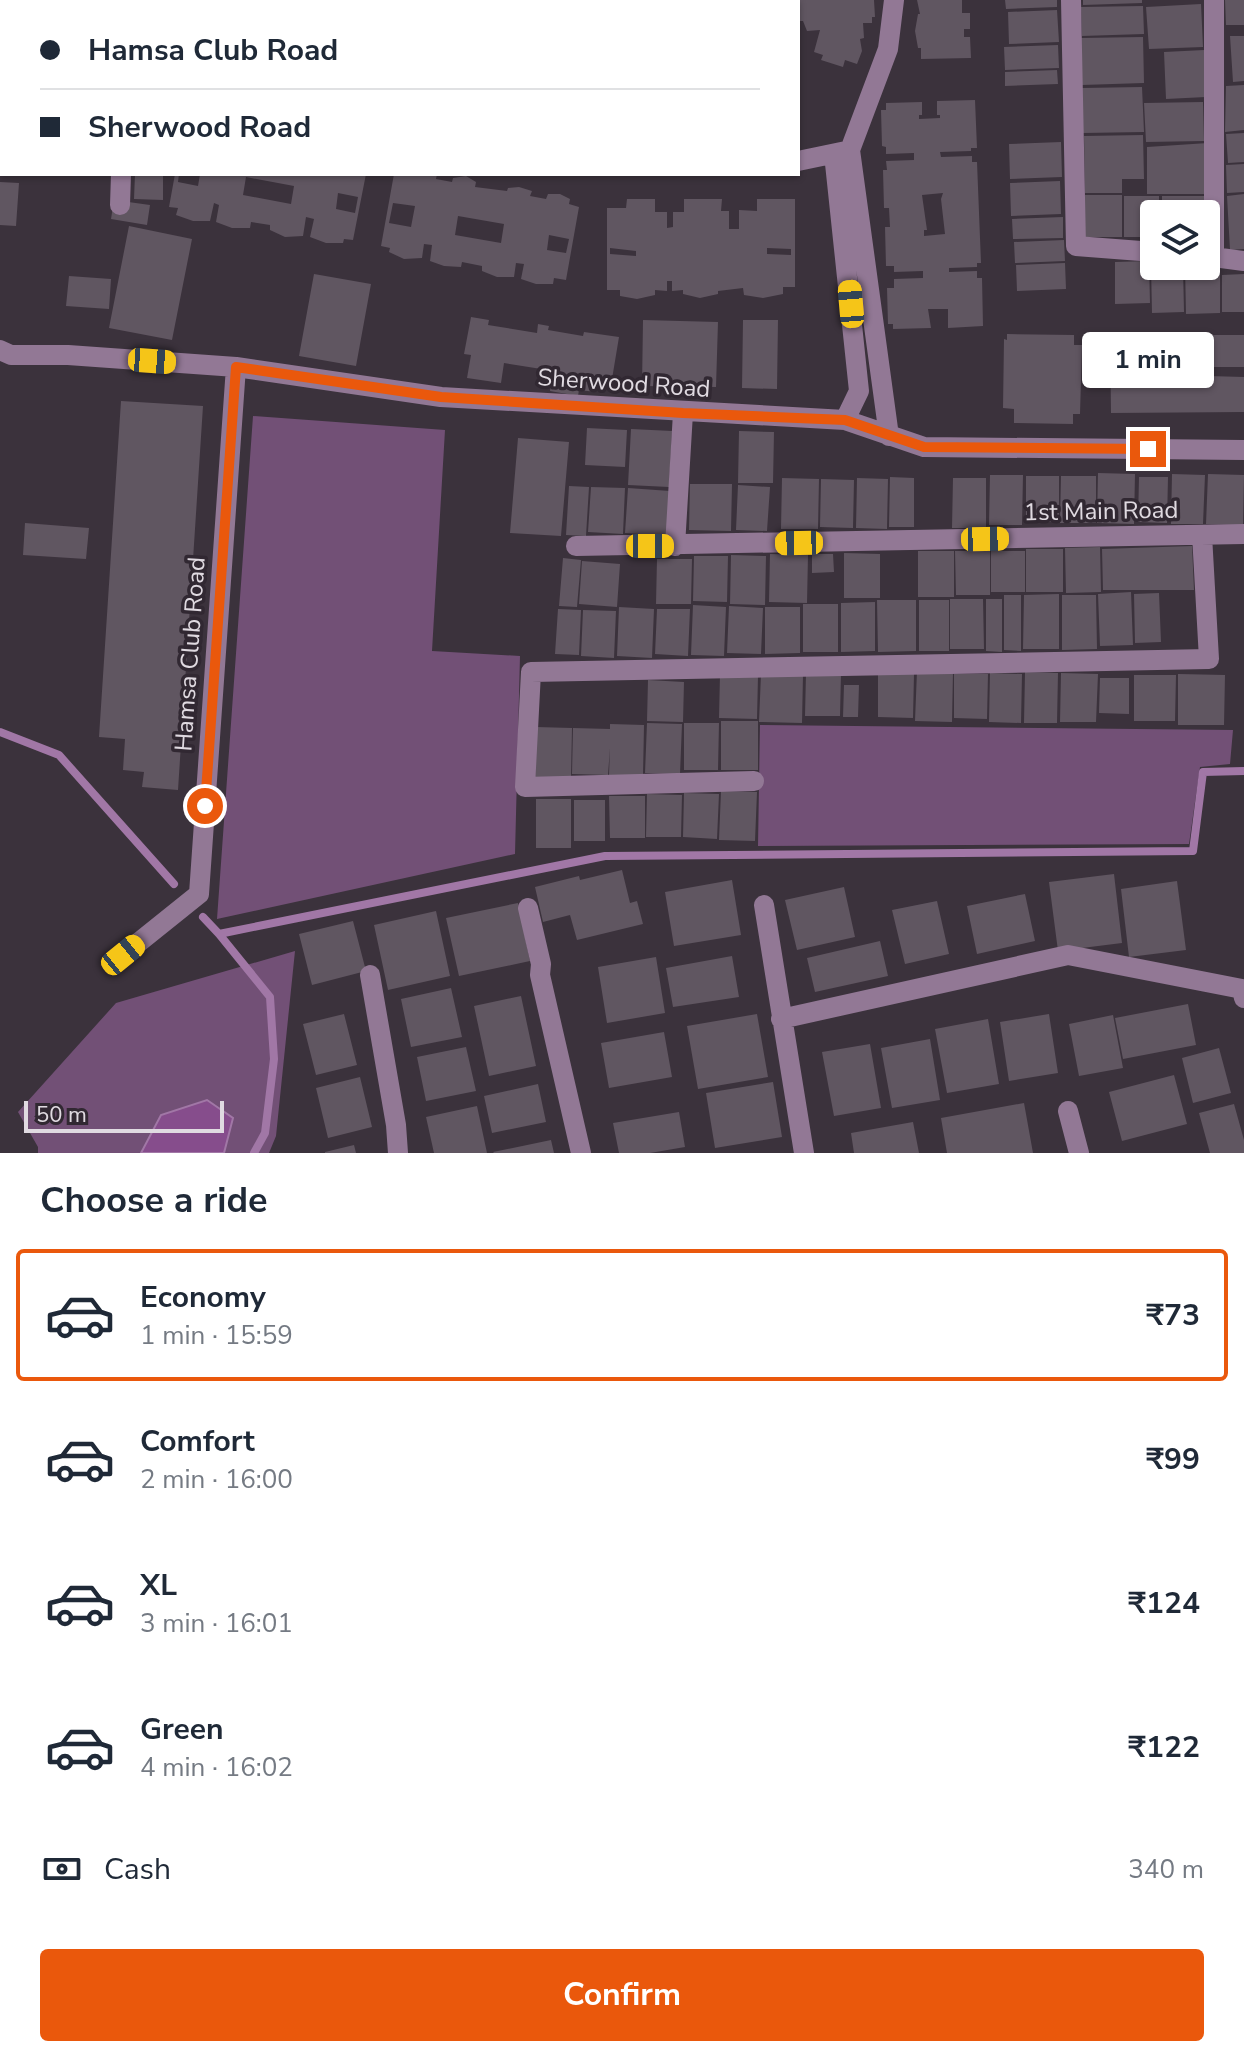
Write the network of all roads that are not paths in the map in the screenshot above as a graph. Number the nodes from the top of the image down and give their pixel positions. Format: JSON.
{"nodes":[{"id":1,"x":894,"y":0,"type":"edge"},
{"id":2,"x":1071,"y":0,"type":"edge"},
{"id":3,"x":1214,"y":0,"type":"edge"},
{"id":4,"x":842,"y":152,"type":"junction"},
{"id":5,"x":800,"y":161,"type":"edge"},
{"id":6,"x":121,"y":176,"type":"edge"},
{"id":7,"x":1211,"y":200,"type":"edge"},
{"id":8,"x":120,"y":205,"type":"dead end"},
{"id":9,"x":1140,"y":251,"type":"edge"},
{"id":10,"x":1220,"y":257,"type":"edge"},
{"id":11,"x":1244,"y":261,"type":"edge"},
{"id":12,"x":0,"y":350,"type":"edge"},
{"id":13,"x":236,"y":367,"type":"junction"},
{"id":14,"x":683,"y":413,"type":"junction"},
{"id":15,"x":845,"y":420,"type":"junction"},
{"id":16,"x":889,"y":436,"type":"junction"},
{"id":17,"x":1244,"y":450,"type":"edge"},
{"id":18,"x":1244,"y":534,"type":"edge"},
{"id":19,"x":1202,"y":535,"type":"junction"},
{"id":20,"x":576,"y":546,"type":"dead end"},
{"id":21,"x":675,"y":546,"type":"junction"},
{"id":22,"x":754,"y":781,"type":"dead end"},
{"id":23,"x":764,"y":905,"type":"dead end"},
{"id":24,"x":528,"y":908,"type":"dead end"},
{"id":25,"x":123,"y":955,"type":"dead end"},
{"id":26,"x":370,"y":975,"type":"dead end"},
{"id":27,"x":1244,"y":998,"type":"edge"},
{"id":28,"x":781,"y":1019,"type":"junction"},
{"id":29,"x":1068,"y":1111,"type":"dead end"},
{"id":30,"x":398,"y":1153,"type":"edge"},
{"id":31,"x":581,"y":1153,"type":"edge"},
{"id":32,"x":804,"y":1153,"type":"edge"},
{"id":33,"x":1079,"y":1153,"type":"edge"}],
"edges":[{"from":1,"to":4,"type":"street"},
{"from":2,"to":9,"type":"street"},
{"from":3,"to":7,"type":"street"},
{"from":4,"to":5,"type":"street"},
{"from":4,"to":15,"type":"street"},
{"from":4,"to":16,"type":"street"},
{"from":6,"to":8,"type":"street"},
{"from":10,"to":11,"type":"street"},
{"from":12,"to":13,"type":"street","name":"Sherwood Road"},
{"from":13,"to":14,"type":"street","name":"Sherwood Road"},
{"from":13,"to":25,"type":"street","name":"Hamsa Club Road"},
{"from":14,"to":15,"type":"street","name":"Sherwood Road"},
{"from":14,"to":21,"type":"street"},
{"from":15,"to":16,"type":"street","name":"Sherwood Road"},
{"from":16,"to":17,"type":"street","name":"Sherwood Road"},
{"from":18,"to":19,"type":"street","name":"1st Main Road"},
{"from":19,"to":21,"type":"street","name":"1st Main Road"},
{"from":19,"to":22,"type":"street"},
{"from":20,"to":21,"type":"street","name":"1st Main Road"},
{"from":23,"to":28,"type":"street"},
{"from":24,"to":31,"type":"street"},
{"from":26,"to":30,"type":"street"},
{"from":27,"to":28,"type":"street"},
{"from":28,"to":32,"type":"street"},
{"from":29,"to":33,"type":"street"}]}
